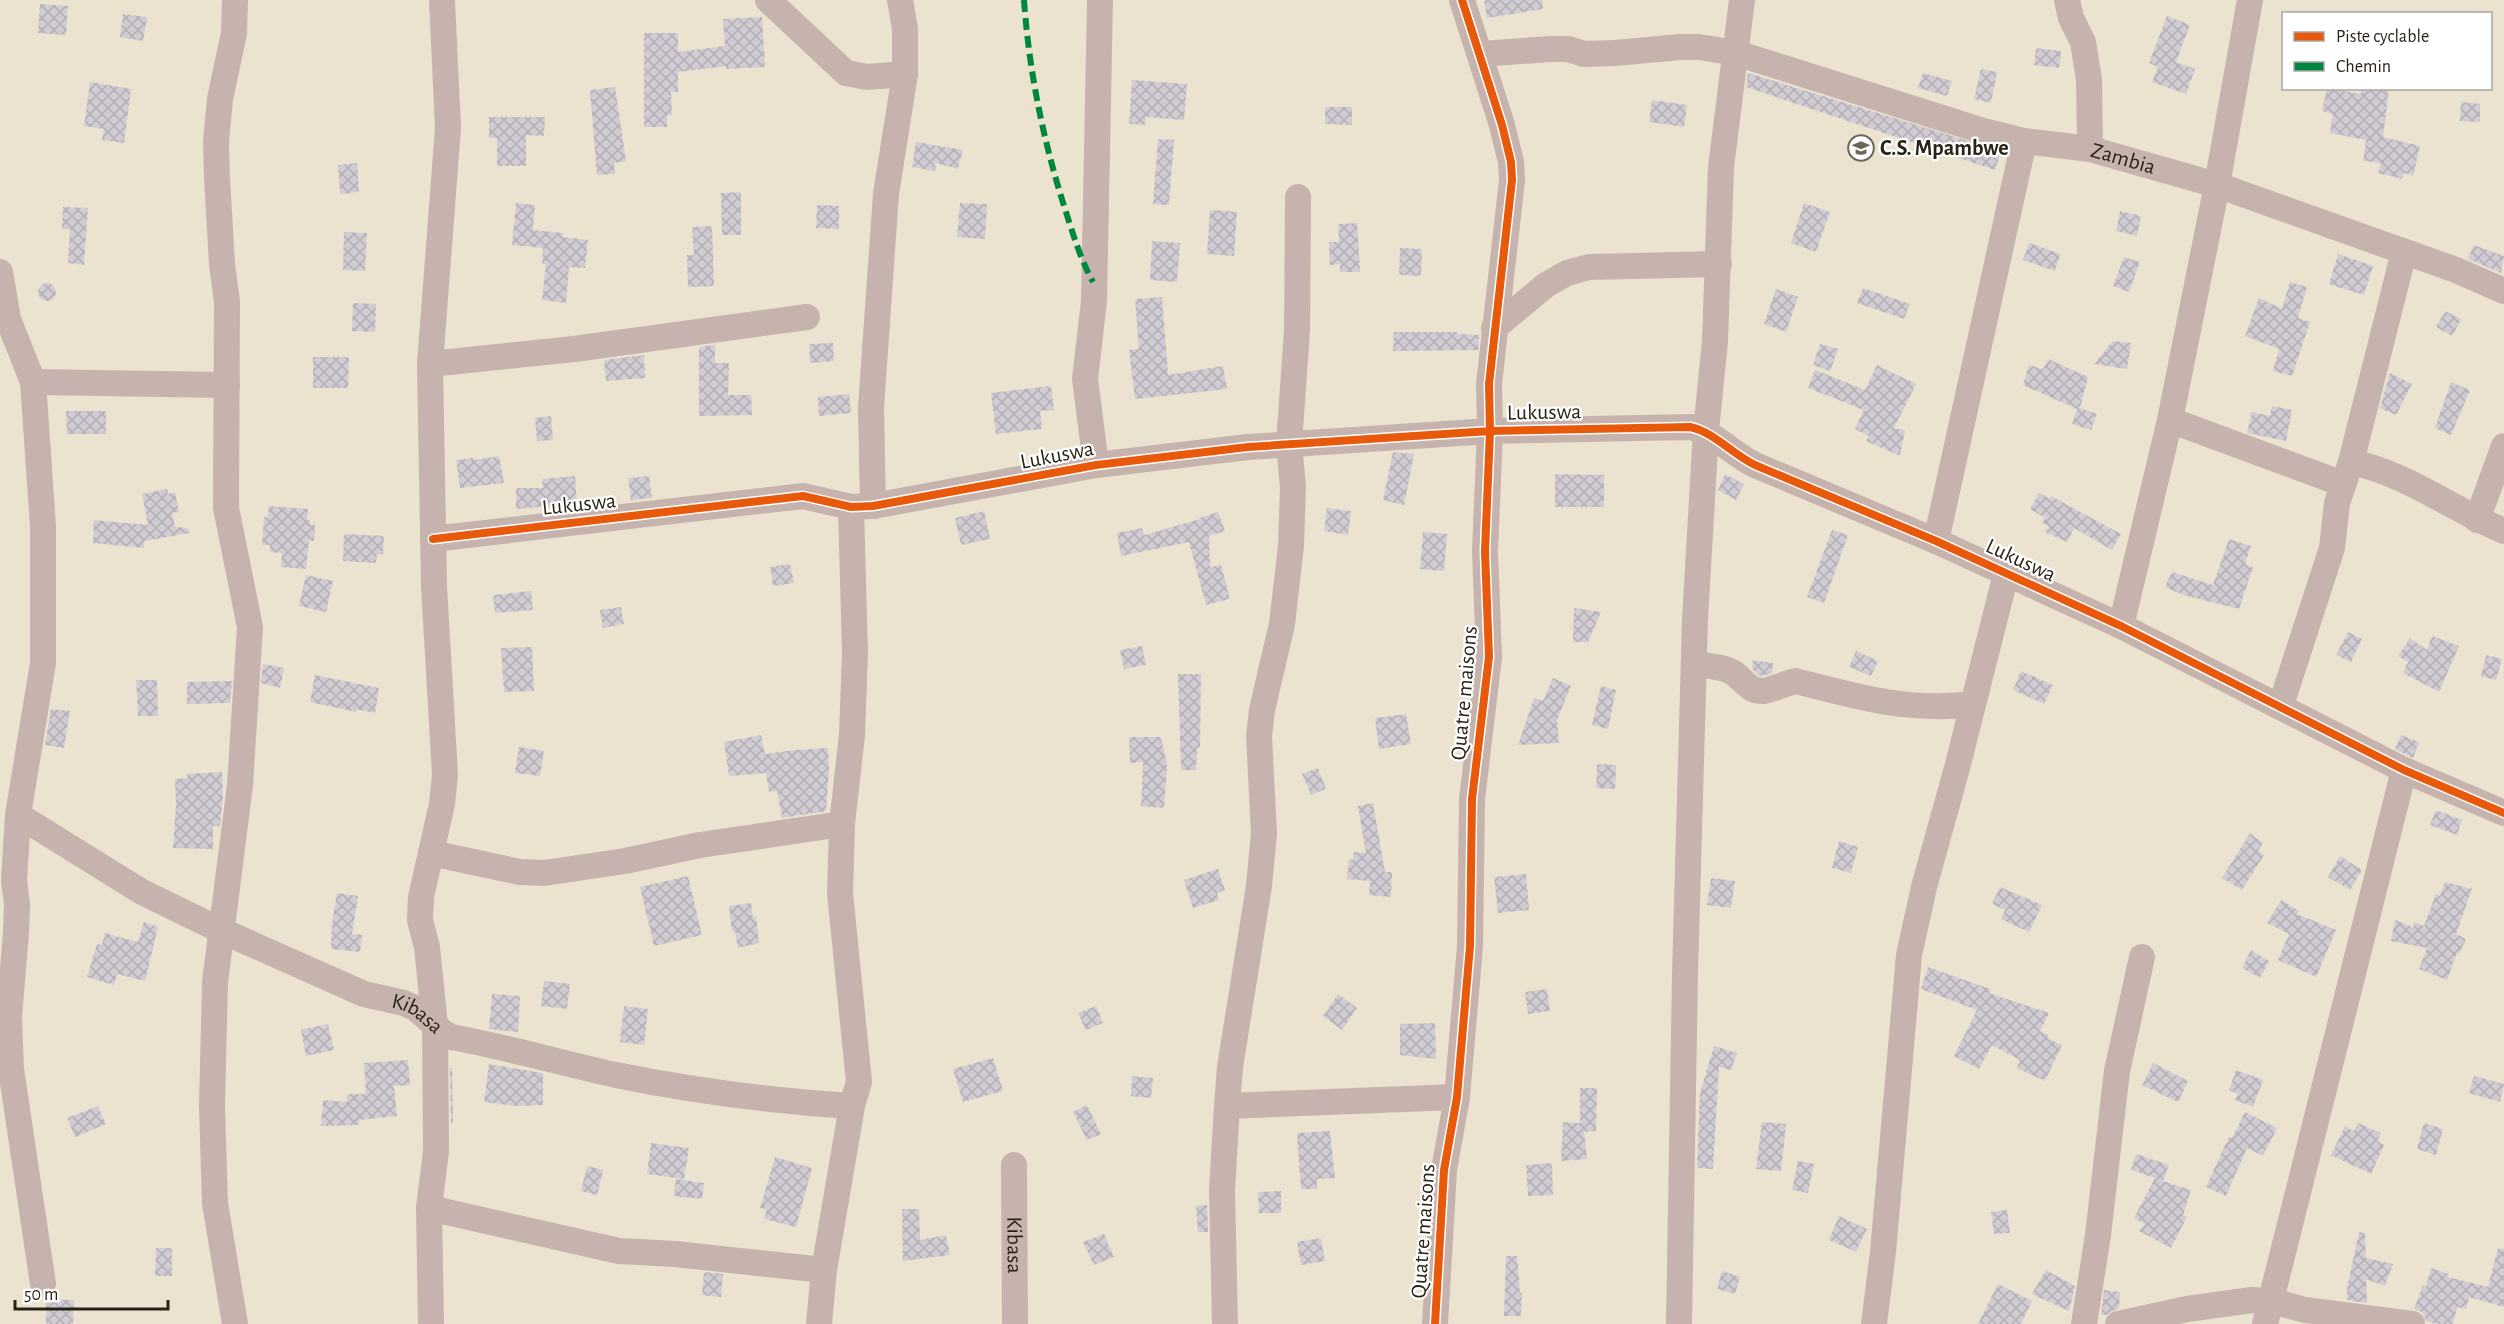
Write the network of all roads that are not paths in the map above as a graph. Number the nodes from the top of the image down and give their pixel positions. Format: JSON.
{"nodes":[{"id":1,"x":235,"y":0,"type":"edge"},
{"id":2,"x":442,"y":0,"type":"edge"},
{"id":3,"x":768,"y":0,"type":"edge"},
{"id":4,"x":900,"y":0,"type":"edge"},
{"id":5,"x":1100,"y":0,"type":"edge"},
{"id":6,"x":1462,"y":0,"type":"edge"},
{"id":7,"x":1742,"y":0,"type":"edge"},
{"id":8,"x":2067,"y":0,"type":"edge"},
{"id":9,"x":2250,"y":0,"type":"edge"},
{"id":10,"x":1736,"y":53,"type":"junction"},
{"id":11,"x":1480,"y":54,"type":"junction"},
{"id":12,"x":905,"y":74,"type":"junction"},
{"id":13,"x":2024,"y":141,"type":"junction"},
{"id":14,"x":2090,"y":149,"type":"junction"},
{"id":15,"x":2217,"y":185,"type":"junction"},
{"id":16,"x":1298,"y":197,"type":"dead end"},
{"id":17,"x":2404,"y":252,"type":"junction"},
{"id":18,"x":1719,"y":264,"type":"junction"},
{"id":19,"x":0,"y":272,"type":"edge"},
{"id":20,"x":2504,"y":291,"type":"edge"},
{"id":21,"x":807,"y":317,"type":"dead end"},
{"id":22,"x":4,"y":319,"type":"edge"},
{"id":23,"x":1494,"y":328,"type":"junction"},
{"id":24,"x":430,"y":364,"type":"junction"},
{"id":25,"x":33,"y":382,"type":"junction"},
{"id":26,"x":227,"y":386,"type":"junction"},
{"id":27,"x":2170,"y":420,"type":"junction"},
{"id":28,"x":1490,"y":431,"type":"junction"},
{"id":29,"x":1706,"y":431,"type":"junction"},
{"id":30,"x":1289,"y":444,"type":"junction"},
{"id":31,"x":2504,"y":446,"type":"edge"},
{"id":32,"x":1096,"y":465,"type":"junction"},
{"id":33,"x":2347,"y":473,"type":"junction"},
{"id":34,"x":862,"y":507,"type":"junction"},
{"id":35,"x":2477,"y":520,"type":"junction"},
{"id":36,"x":2504,"y":531,"type":"edge"},
{"id":37,"x":433,"y":539,"type":"junction"},
{"id":38,"x":1936,"y":541,"type":"junction"},
{"id":39,"x":2006,"y":574,"type":"junction"},
{"id":40,"x":2121,"y":626,"type":"junction"},
{"id":41,"x":1694,"y":664,"type":"junction"},
{"id":42,"x":1973,"y":704,"type":"junction"},
{"id":43,"x":2281,"y":705,"type":"junction"},
{"id":44,"x":2404,"y":770,"type":"junction"},
{"id":45,"x":2504,"y":813,"type":"edge"},
{"id":46,"x":18,"y":815,"type":"junction"},
{"id":47,"x":842,"y":824,"type":"junction"},
{"id":48,"x":430,"y":853,"type":"junction"},
{"id":49,"x":220,"y":930,"type":"junction"},
{"id":50,"x":2142,"y":957,"type":"dead end"},
{"id":51,"x":435,"y":1025,"type":"junction"},
{"id":52,"x":1457,"y":1096,"type":"junction"},
{"id":53,"x":852,"y":1106,"type":"junction"},
{"id":54,"x":1227,"y":1106,"type":"junction"},
{"id":55,"x":1014,"y":1165,"type":"dead end"},
{"id":56,"x":429,"y":1208,"type":"junction"},
{"id":57,"x":824,"y":1270,"type":"junction"},
{"id":58,"x":43,"y":1284,"type":"dead end"},
{"id":59,"x":2269,"y":1313,"type":"edge"},
{"id":60,"x":2343,"y":1319,"type":"edge"},
{"id":61,"x":235,"y":1324,"type":"edge"},
{"id":62,"x":431,"y":1324,"type":"edge"},
{"id":63,"x":819,"y":1324,"type":"edge"},
{"id":64,"x":1015,"y":1324,"type":"edge"},
{"id":65,"x":1225,"y":1324,"type":"edge"},
{"id":66,"x":1435,"y":1324,"type":"edge"},
{"id":67,"x":1679,"y":1324,"type":"edge"},
{"id":68,"x":1874,"y":1324,"type":"edge"},
{"id":69,"x":2084,"y":1324,"type":"edge"},
{"id":70,"x":2118,"y":1324,"type":"edge"},
{"id":71,"x":2412,"y":1324,"type":"edge"}],
"edges":[{"from":1,"to":26,"type":"street"},
{"from":2,"to":24,"type":"street"},
{"from":3,"to":12,"type":"street"},
{"from":4,"to":12,"type":"street"},
{"from":5,"to":32,"type":"street"},
{"from":6,"to":11,"type":"street","name":"Quatre maisons"},
{"from":7,"to":10,"type":"street"},
{"from":8,"to":14,"type":"street"},
{"from":9,"to":15,"type":"street"},
{"from":10,"to":11,"type":"street","name":"Zambia"},
{"from":10,"to":13,"type":"street","name":"Zambia"},
{"from":10,"to":18,"type":"street"},
{"from":11,"to":23,"type":"street","name":"Quatre maisons"},
{"from":12,"to":34,"type":"street"},
{"from":13,"to":14,"type":"street","name":"Zambia"},
{"from":13,"to":38,"type":"street"},
{"from":14,"to":15,"type":"street","name":"Zambia"},
{"from":15,"to":17,"type":"street","name":"Zambia"},
{"from":15,"to":27,"type":"street"},
{"from":16,"to":30,"type":"street"},
{"from":17,"to":20,"type":"street","name":"Zambia"},
{"from":17,"to":33,"type":"street"},
{"from":18,"to":23,"type":"street"},
{"from":18,"to":29,"type":"street"},
{"from":19,"to":22,"type":"street"},
{"from":21,"to":24,"type":"street"},
{"from":22,"to":25,"type":"street"},
{"from":23,"to":28,"type":"street","name":"Quatre maisons"},
{"from":24,"to":37,"type":"street"},
{"from":25,"to":26,"type":"street"},
{"from":25,"to":46,"type":"street"},
{"from":26,"to":49,"type":"street"},
{"from":27,"to":33,"type":"street"},
{"from":27,"to":40,"type":"street"},
{"from":28,"to":29,"type":"street","name":"Lukuswa"},
{"from":28,"to":30,"type":"street","name":"Lukuswa"},
{"from":28,"to":52,"type":"street","name":"Quatre maisons"},
{"from":29,"to":38,"type":"street","name":"Lukuswa"},
{"from":29,"to":41,"type":"street"},
{"from":30,"to":32,"type":"street","name":"Lukuswa"},
{"from":30,"to":54,"type":"street"},
{"from":31,"to":35,"type":"street"},
{"from":32,"to":34,"type":"street","name":"Lukuswa"},
{"from":33,"to":35,"type":"street"},
{"from":33,"to":43,"type":"street"},
{"from":34,"to":37,"type":"street","name":"Lukuswa"},
{"from":34,"to":47,"type":"street"},
{"from":35,"to":36,"type":"street"},
{"from":37,"to":48,"type":"street"},
{"from":38,"to":39,"type":"street","name":"Lukuswa"},
{"from":39,"to":40,"type":"street","name":"Lukuswa"},
{"from":39,"to":42,"type":"street"},
{"from":40,"to":43,"type":"street","name":"Lukuswa"},
{"from":41,"to":42,"type":"street"},
{"from":41,"to":67,"type":"street"},
{"from":42,"to":68,"type":"street"},
{"from":43,"to":44,"type":"street","name":"Lukuswa"},
{"from":44,"to":45,"type":"street","name":"Lukuswa"},
{"from":44,"to":59,"type":"street"},
{"from":46,"to":49,"type":"street","name":"Kibasa"},
{"from":46,"to":58,"type":"street"},
{"from":47,"to":48,"type":"street"},
{"from":47,"to":53,"type":"street"},
{"from":48,"to":51,"type":"street"},
{"from":49,"to":51,"type":"street","name":"Kibasa"},
{"from":49,"to":61,"type":"street"},
{"from":50,"to":69,"type":"street"},
{"from":51,"to":53,"type":"street","name":"Kibasa"},
{"from":51,"to":56,"type":"street"},
{"from":52,"to":54,"type":"street"},
{"from":52,"to":66,"type":"street","name":"Quatre maisons"},
{"from":53,"to":57,"type":"street"},
{"from":54,"to":65,"type":"street"},
{"from":55,"to":64,"type":"street","name":"Kibasa"},
{"from":56,"to":57,"type":"street"},
{"from":56,"to":62,"type":"street"},
{"from":57,"to":63,"type":"street"},
{"from":59,"to":60,"type":"street"},
{"from":59,"to":70,"type":"street"},
{"from":60,"to":71,"type":"street"}]}
